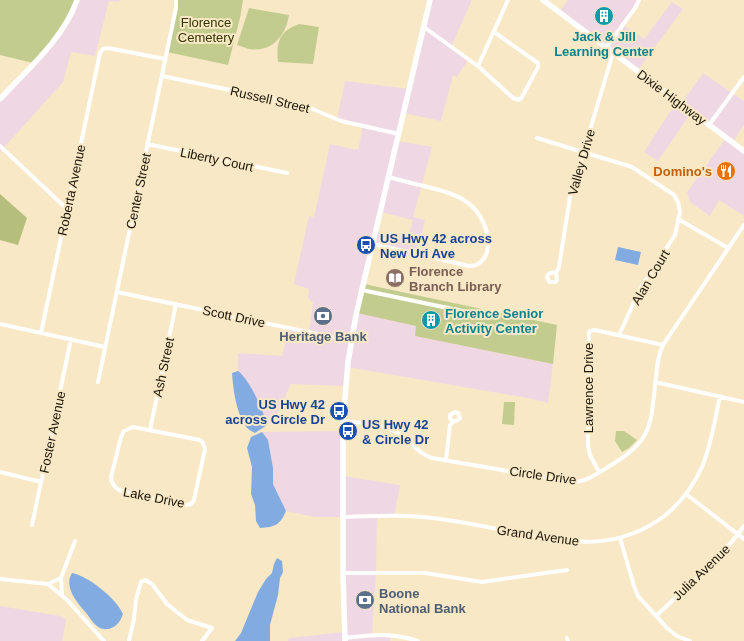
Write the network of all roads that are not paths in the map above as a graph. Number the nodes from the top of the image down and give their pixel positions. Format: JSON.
{"nodes":[{"id":1,"x":77,"y":0,"type":"edge"},
{"id":2,"x":176,"y":0,"type":"edge"},
{"id":3,"x":430,"y":0,"type":"edge"},
{"id":4,"x":508,"y":0,"type":"edge"},
{"id":5,"x":543,"y":0,"type":"edge"},
{"id":6,"x":638,"y":0,"type":"edge"},
{"id":7,"x":424,"y":27,"type":"junction"},
{"id":8,"x":494,"y":32,"type":"junction"},
{"id":9,"x":606,"y":48,"type":"junction"},
{"id":10,"x":613,"y":53,"type":"junction"},
{"id":11,"x":165,"y":59,"type":"junction"},
{"id":12,"x":478,"y":66,"type":"junction"},
{"id":13,"x":162,"y":76,"type":"junction"},
{"id":14,"x":744,"y":77,"type":"edge"},
{"id":15,"x":1,"y":97,"type":"edge"},
{"id":16,"x":708,"y":125,"type":"junction"},
{"id":17,"x":399,"y":134,"type":"junction"},
{"id":18,"x":537,"y":138,"type":"dead end"},
{"id":19,"x":147,"y":144,"type":"junction"},
{"id":20,"x":0,"y":146,"type":"edge"},
{"id":21,"x":744,"y":151,"type":"edge"},
{"id":22,"x":584,"y":152,"type":"junction"},
{"id":23,"x":288,"y":173,"type":"dead end"},
{"id":24,"x":389,"y":178,"type":"junction"},
{"id":25,"x":67,"y":208,"type":"junction"},
{"id":26,"x":678,"y":219,"type":"junction"},
{"id":27,"x":744,"y":225,"type":"edge"},
{"id":28,"x":373,"y":244,"type":"junction"},
{"id":29,"x":728,"y":248,"type":"junction"},
{"id":30,"x":556,"y":273,"type":"dead end"},
{"id":31,"x":362,"y":290,"type":"junction"},
{"id":32,"x":117,"y":292,"type":"junction"},
{"id":33,"x":176,"y":304,"type":"junction"},
{"id":34,"x":486,"y":316,"type":"dead end"},
{"id":35,"x":0,"y":324,"type":"edge"},
{"id":36,"x":41,"y":333,"type":"junction"},
{"id":37,"x":619,"y":335,"type":"junction"},
{"id":38,"x":71,"y":339,"type":"junction"},
{"id":39,"x":351,"y":341,"type":"junction"},
{"id":40,"x":663,"y":345,"type":"junction"},
{"id":41,"x":105,"y":347,"type":"junction"},
{"id":42,"x":98,"y":382,"type":"dead end"},
{"id":43,"x":655,"y":382,"type":"junction"},
{"id":44,"x":720,"y":396,"type":"junction"},
{"id":45,"x":744,"y":402,"type":"edge"},
{"id":46,"x":343,"y":421,"type":"junction"},
{"id":47,"x":453,"y":422,"type":"dead end"},
{"id":48,"x":150,"y":430,"type":"junction"},
{"id":49,"x":446,"y":459,"type":"junction"},
{"id":50,"x":0,"y":472,"type":"edge"},
{"id":51,"x":599,"y":472,"type":"junction"},
{"id":52,"x":41,"y":482,"type":"junction"},
{"id":53,"x":686,"y":494,"type":"junction"},
{"id":54,"x":343,"y":517,"type":"junction"},
{"id":55,"x":32,"y":525,"type":"dead end"},
{"id":56,"x":744,"y":526,"type":"edge"},
{"id":57,"x":738,"y":534,"type":"junction"},
{"id":58,"x":620,"y":538,"type":"junction"},
{"id":59,"x":744,"y":539,"type":"edge"},
{"id":60,"x":75,"y":541,"type":"dead end"},
{"id":61,"x":567,"y":570,"type":"dead end"},
{"id":62,"x":343,"y":573,"type":"junction"},
{"id":63,"x":62,"y":578,"type":"junction"},
{"id":64,"x":0,"y":579,"type":"edge"},
{"id":65,"x":48,"y":584,"type":"junction"},
{"id":66,"x":62,"y":594,"type":"junction"},
{"id":67,"x":656,"y":616,"type":"junction"},
{"id":68,"x":345,"y":639,"type":"edge"},
{"id":69,"x":104,"y":641,"type":"edge"},
{"id":70,"x":129,"y":641,"type":"edge"},
{"id":71,"x":202,"y":641,"type":"edge"},
{"id":72,"x":418,"y":641,"type":"edge"},
{"id":73,"x":690,"y":641,"type":"edge"}],
"edges":[{"from":1,"to":15,"type":"main road"},
{"from":2,"to":11,"type":"street","name":"Center Street"},
{"from":3,"to":7,"type":"main road"},
{"from":4,"to":8,"type":"street"},
{"from":5,"to":9,"type":"main road","name":"Dixie Highway"},
{"from":6,"to":9,"type":"street"},
{"from":7,"to":12,"type":"street"},
{"from":7,"to":17,"type":"main road"},
{"from":8,"to":12,"type":"street"},
{"from":8,"to":12,"type":"street"},
{"from":9,"to":10,"type":"main road","name":"Dixie Highway"},
{"from":10,"to":16,"type":"main road","name":"Dixie Highway"},
{"from":10,"to":22,"type":"street","name":"Valley Drive"},
{"from":11,"to":13,"type":"street","name":"Center Street"},
{"from":11,"to":25,"type":"street","name":"Roberta Avenue"},
{"from":13,"to":17,"type":"street","name":"Russell Street"},
{"from":13,"to":19,"type":"street","name":"Center Street"},
{"from":14,"to":16,"type":"street"},
{"from":16,"to":21,"type":"main road","name":"Dixie Highway"},
{"from":17,"to":24,"type":"main road"},
{"from":18,"to":22,"type":"street","name":"Alan Court"},
{"from":19,"to":23,"type":"street","name":"Liberty Court"},
{"from":19,"to":32,"type":"street","name":"Center Street"},
{"from":20,"to":25,"type":"street"},
{"from":22,"to":26,"type":"street","name":"Alan Court"},
{"from":22,"to":30,"type":"street","name":"Valley Drive"},
{"from":24,"to":28,"type":"main road"},
{"from":24,"to":28,"type":"street"},
{"from":25,"to":36,"type":"street","name":"Roberta Avenue"},
{"from":26,"to":29,"type":"street"},
{"from":26,"to":37,"type":"street","name":"Alan Court"},
{"from":27,"to":29,"type":"street","name":"Circle Drive"},
{"from":28,"to":31,"type":"main road"},
{"from":29,"to":40,"type":"street","name":"Circle Drive"},
{"from":31,"to":34,"type":"street"},
{"from":31,"to":39,"type":"main road"},
{"from":32,"to":33,"type":"street","name":"Scott Drive"},
{"from":32,"to":41,"type":"street","name":"Center Street"},
{"from":33,"to":39,"type":"street","name":"Scott Drive"},
{"from":33,"to":48,"type":"street","name":"Ash Street"},
{"from":35,"to":36,"type":"street"},
{"from":36,"to":38,"type":"street"},
{"from":37,"to":40,"type":"street"},
{"from":37,"to":51,"type":"street","name":"Lawrence Drive"},
{"from":38,"to":41,"type":"street"},
{"from":38,"to":52,"type":"street","name":"Foster Avenue"},
{"from":39,"to":46,"type":"main road"},
{"from":40,"to":43,"type":"street","name":"Circle Drive"},
{"from":41,"to":42,"type":"street","name":"Center Street"},
{"from":43,"to":44,"type":"street"},
{"from":43,"to":51,"type":"street","name":"Circle Drive"},
{"from":44,"to":45,"type":"street"},
{"from":44,"to":53,"type":"street","name":"Grand Avenue"},
{"from":46,"to":49,"type":"street","name":"Circle Drive"},
{"from":46,"to":54,"type":"main road"},
{"from":47,"to":49,"type":"street"},
{"from":48,"to":48,"type":"street","name":"Lake Drive"},
{"from":49,"to":51,"type":"street","name":"Circle Drive"},
{"from":50,"to":52,"type":"street"},
{"from":52,"to":55,"type":"street","name":"Foster Avenue"},
{"from":53,"to":57,"type":"street"},
{"from":53,"to":58,"type":"street","name":"Grand Avenue"},
{"from":54,"to":58,"type":"street","name":"Grand Avenue"},
{"from":54,"to":62,"type":"main road"},
{"from":56,"to":57,"type":"street","name":"Julia Avenue"},
{"from":57,"to":59,"type":"street"},
{"from":57,"to":67,"type":"street","name":"Julia Avenue"},
{"from":58,"to":67,"type":"street"},
{"from":60,"to":63,"type":"street"},
{"from":61,"to":62,"type":"street"},
{"from":62,"to":68,"type":"main road"},
{"from":63,"to":65,"type":"street"},
{"from":63,"to":66,"type":"street"},
{"from":64,"to":65,"type":"street"},
{"from":65,"to":66,"type":"street"},
{"from":66,"to":69,"type":"street"},
{"from":67,"to":73,"type":"street"},
{"from":68,"to":72,"type":"street"},
{"from":70,"to":71,"type":"street"}]}
